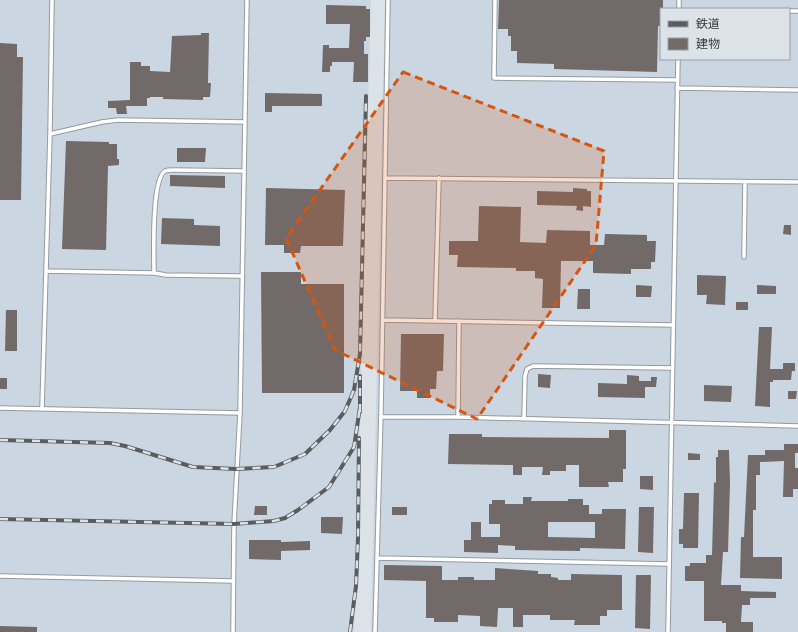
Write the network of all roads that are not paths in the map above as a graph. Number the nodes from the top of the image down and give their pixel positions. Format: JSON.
{"nodes":[{"id":1,"x":52,"y":0,"type":"edge"},
{"id":2,"x":247,"y":0,"type":"edge"},
{"id":3,"x":388,"y":0,"type":"edge"},
{"id":4,"x":495,"y":0,"type":"edge"},
{"id":5,"x":678,"y":60,"type":"edge"},
{"id":6,"x":677,"y":80,"type":"junction"},
{"id":7,"x":677,"y":88,"type":"junction"},
{"id":8,"x":798,"y":90,"type":"edge"},
{"id":9,"x":245,"y":122,"type":"junction"},
{"id":10,"x":50,"y":134,"type":"junction"},
{"id":11,"x":244,"y":171,"type":"junction"},
{"id":12,"x":386,"y":178,"type":"junction"},
{"id":13,"x":439,"y":178,"type":"junction"},
{"id":14,"x":676,"y":181,"type":"junction"},
{"id":15,"x":745,"y":182,"type":"junction"},
{"id":16,"x":798,"y":182,"type":"edge"},
{"id":17,"x":744,"y":257,"type":"dead end"},
{"id":18,"x":46,"y":271,"type":"junction"},
{"id":19,"x":154,"y":273,"type":"junction"},
{"id":20,"x":241,"y":276,"type":"junction"},
{"id":21,"x":383,"y":320,"type":"junction"},
{"id":22,"x":435,"y":321,"type":"junction"},
{"id":23,"x":459,"y":321,"type":"junction"},
{"id":24,"x":673,"y":325,"type":"junction"},
{"id":25,"x":672,"y":368,"type":"junction"},
{"id":26,"x":0,"y":408,"type":"edge"},
{"id":27,"x":42,"y":408,"type":"junction"},
{"id":28,"x":240,"y":413,"type":"junction"},
{"id":29,"x":381,"y":417,"type":"junction"},
{"id":30,"x":458,"y":417,"type":"junction"},
{"id":31,"x":524,"y":419,"type":"junction"},
{"id":32,"x":672,"y":422,"type":"junction"},
{"id":33,"x":798,"y":426,"type":"edge"},
{"id":34,"x":377,"y":558,"type":"junction"},
{"id":35,"x":669,"y":564,"type":"junction"},
{"id":36,"x":0,"y":576,"type":"edge"},
{"id":37,"x":233,"y":581,"type":"junction"},
{"id":38,"x":233,"y":632,"type":"edge"},
{"id":39,"x":375,"y":632,"type":"edge"},
{"id":40,"x":668,"y":632,"type":"edge"}],
"edges":[{"from":1,"to":10,"type":"lane"},
{"from":2,"to":9,"type":"lane"},
{"from":3,"to":12,"type":"lane"},
{"from":4,"to":6,"type":"lane"},
{"from":5,"to":6,"type":"lane"},
{"from":6,"to":7,"type":"lane"},
{"from":7,"to":8,"type":"lane"},
{"from":7,"to":14,"type":"lane"},
{"from":9,"to":10,"type":"lane"},
{"from":9,"to":11,"type":"lane"},
{"from":10,"to":18,"type":"lane"},
{"from":11,"to":19,"type":"lane"},
{"from":11,"to":20,"type":"lane"},
{"from":12,"to":13,"type":"lane"},
{"from":12,"to":21,"type":"lane"},
{"from":13,"to":14,"type":"lane"},
{"from":13,"to":22,"type":"lane"},
{"from":14,"to":15,"type":"lane"},
{"from":14,"to":24,"type":"lane"},
{"from":15,"to":16,"type":"lane"},
{"from":15,"to":17,"type":"lane"},
{"from":18,"to":19,"type":"lane"},
{"from":18,"to":27,"type":"lane"},
{"from":19,"to":20,"type":"lane"},
{"from":20,"to":28,"type":"lane"},
{"from":21,"to":22,"type":"lane"},
{"from":21,"to":29,"type":"lane"},
{"from":22,"to":23,"type":"lane"},
{"from":23,"to":24,"type":"lane"},
{"from":23,"to":30,"type":"lane"},
{"from":24,"to":25,"type":"lane"},
{"from":25,"to":31,"type":"lane"},
{"from":25,"to":32,"type":"lane"},
{"from":26,"to":27,"type":"lane"},
{"from":27,"to":28,"type":"lane"},
{"from":28,"to":37,"type":"lane"},
{"from":29,"to":30,"type":"lane"},
{"from":29,"to":34,"type":"lane"},
{"from":30,"to":31,"type":"lane"},
{"from":31,"to":32,"type":"lane"},
{"from":32,"to":33,"type":"lane"},
{"from":32,"to":35,"type":"lane"},
{"from":34,"to":35,"type":"lane"},
{"from":34,"to":39,"type":"lane"},
{"from":35,"to":40,"type":"lane"},
{"from":36,"to":37,"type":"lane"},
{"from":37,"to":38,"type":"lane"}]}
